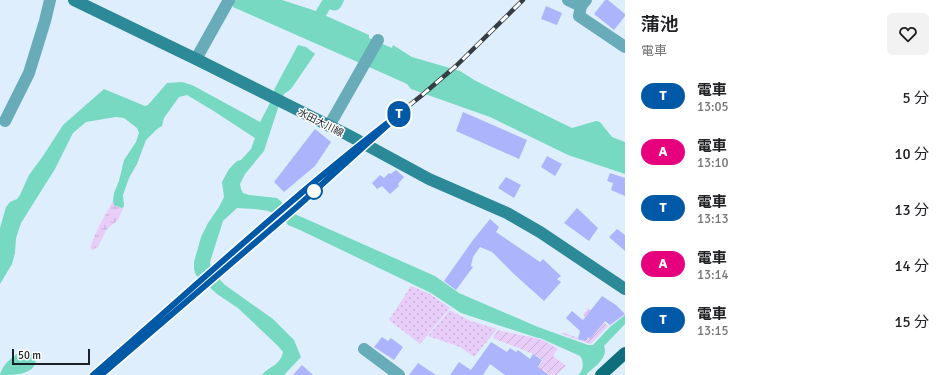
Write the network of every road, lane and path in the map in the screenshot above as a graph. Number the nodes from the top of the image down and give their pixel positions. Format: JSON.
{"nodes":[{"id":1,"x":50,"y":0,"type":"edge"},
{"id":2,"x":74,"y":0,"type":"edge"},
{"id":3,"x":568,"y":0,"type":"edge"},
{"id":4,"x":228,"y":2,"type":"edge"},
{"id":5,"x":584,"y":3,"type":"edge"},
{"id":6,"x":378,"y":40,"type":"dead end"},
{"id":7,"x":625,"y":47,"type":"edge"},
{"id":8,"x":196,"y":59,"type":"junction"},
{"id":9,"x":5,"y":121,"type":"dead end"},
{"id":10,"x":329,"y":126,"type":"junction"},
{"id":11,"x":625,"y":289,"type":"edge"},
{"id":12,"x":364,"y":348,"type":"dead end"},
{"id":13,"x":625,"y":353,"type":"edge"},
{"id":14,"x":399,"y":375,"type":"edge"},
{"id":15,"x":601,"y":375,"type":"edge"}],
"edges":[{"from":1,"to":9,"type":"street"},
{"from":2,"to":8,"type":"main road","name":"水田大川線"},
{"from":3,"to":5,"type":"street"},
{"from":4,"to":8,"type":"street"},
{"from":5,"to":7,"type":"street"},
{"from":6,"to":10,"type":"street"},
{"from":8,"to":10,"type":"main road","name":"水田大川線"},
{"from":10,"to":11,"type":"main road","name":"水田大川線"},
{"from":12,"to":14,"type":"street"},
{"from":13,"to":15,"type":"main road"}]}
